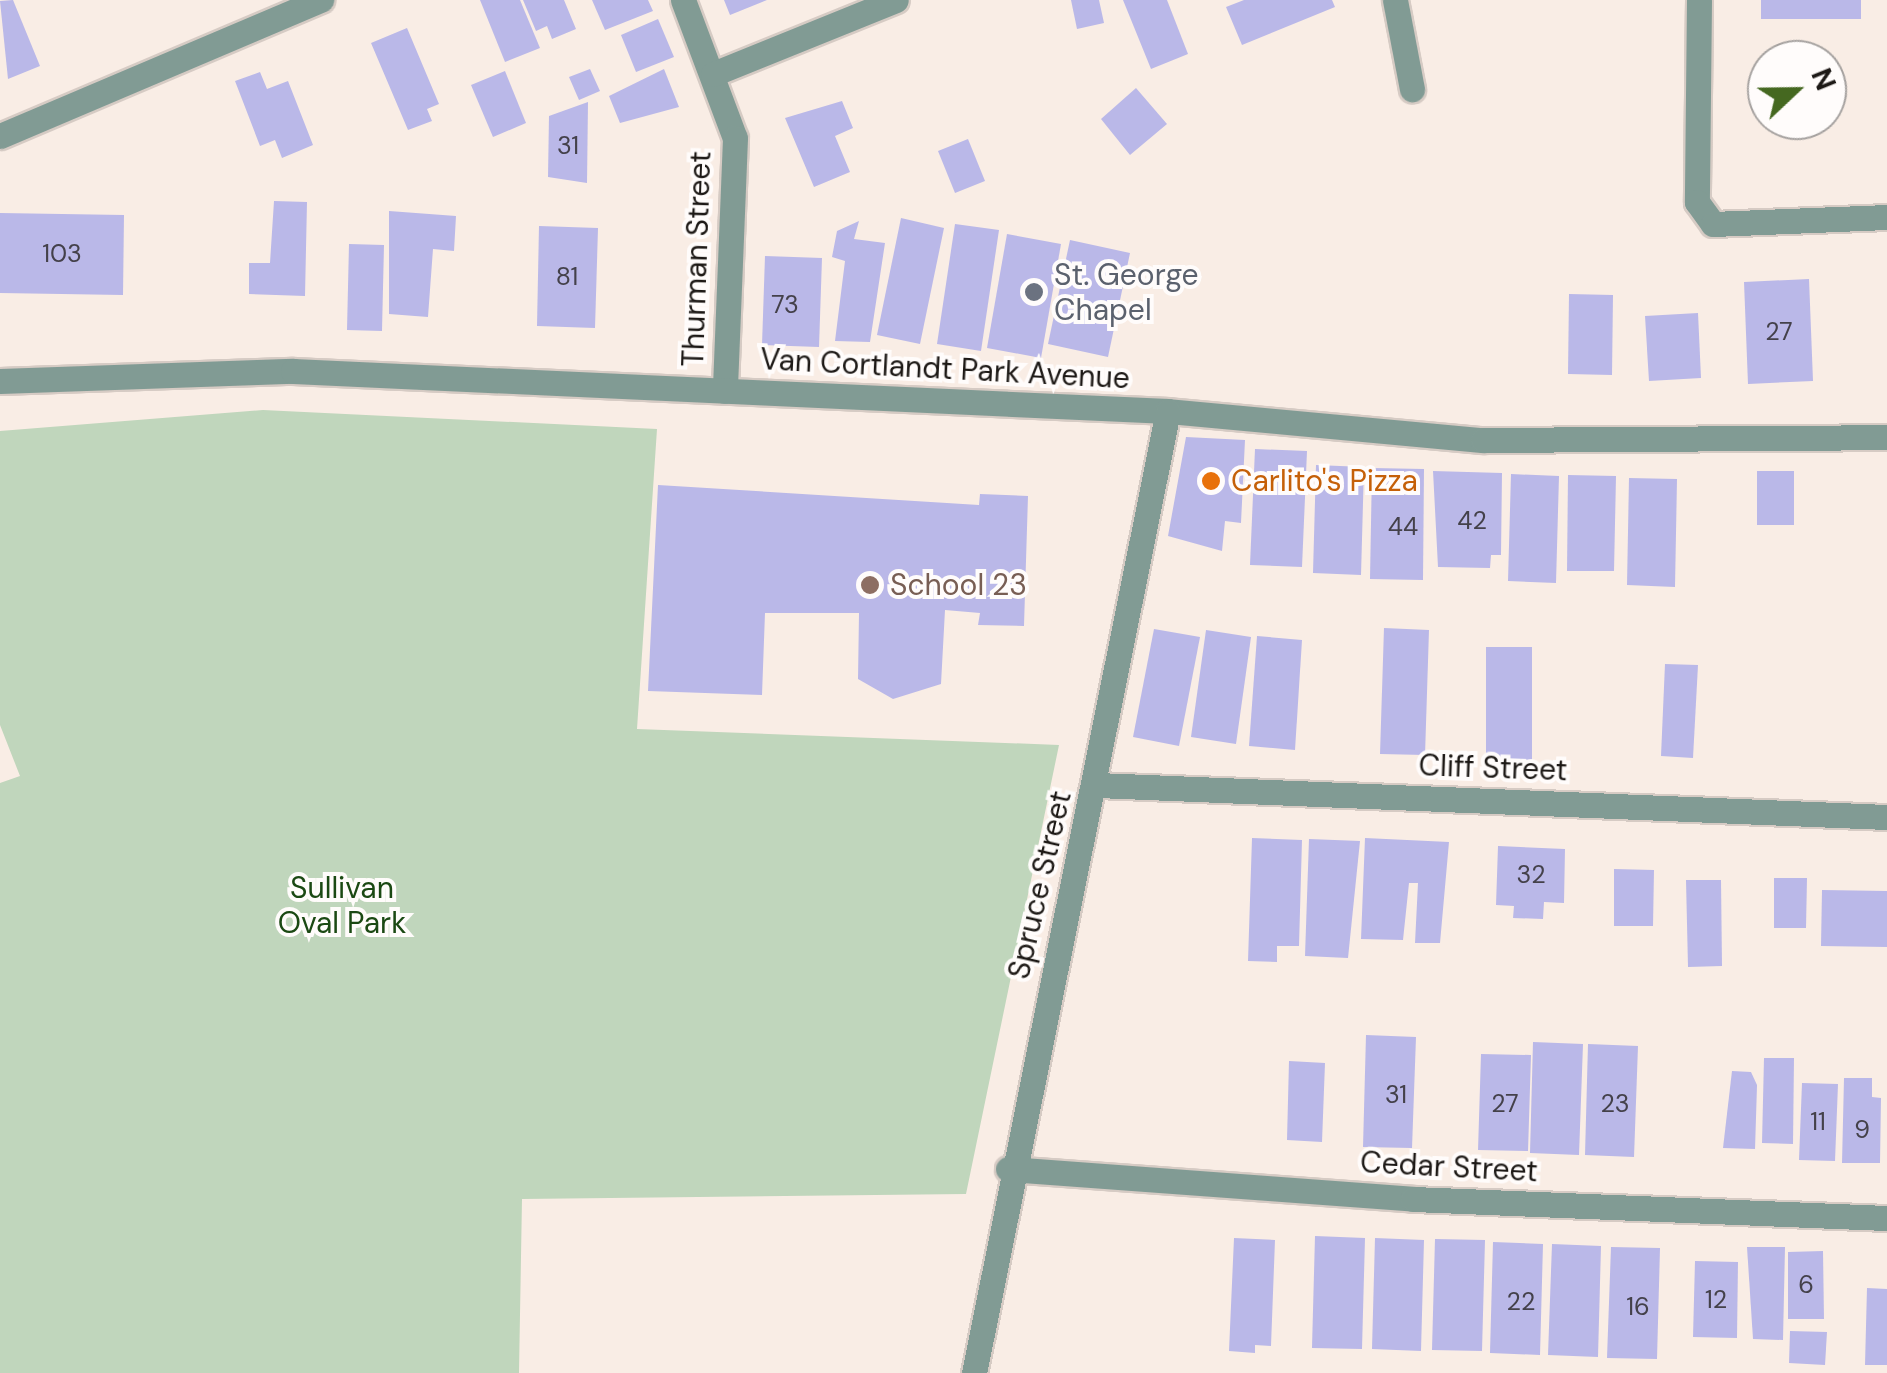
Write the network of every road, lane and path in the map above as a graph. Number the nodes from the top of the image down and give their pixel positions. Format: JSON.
{"nodes":[{"id":1,"x":322,"y":0,"type":"edge"},
{"id":2,"x":683,"y":0,"type":"edge"},
{"id":3,"x":896,"y":0,"type":"edge"},
{"id":4,"x":1395,"y":0,"type":"edge"},
{"id":5,"x":1698,"y":0,"type":"edge"},
{"id":6,"x":713,"y":74,"type":"junction"},
{"id":7,"x":1412,"y":89,"type":"dead end"},
{"id":8,"x":0,"y":136,"type":"edge"},
{"id":9,"x":1887,"y":217,"type":"edge"},
{"id":10,"x":0,"y":381,"type":"edge"},
{"id":11,"x":724,"y":391,"type":"junction"},
{"id":12,"x":1168,"y":411,"type":"junction"},
{"id":13,"x":1887,"y":437,"type":"edge"},
{"id":14,"x":1097,"y":784,"type":"junction"},
{"id":15,"x":1887,"y":817,"type":"edge"},
{"id":16,"x":1008,"y":1168,"type":"junction"},
{"id":17,"x":1887,"y":1218,"type":"edge"},
{"id":18,"x":974,"y":1373,"type":"edge"}],
"edges":[{"from":1,"to":8,"type":"street"},
{"from":2,"to":6,"type":"street","name":"Thurman Street"},
{"from":3,"to":6,"type":"street"},
{"from":4,"to":7,"type":"street"},
{"from":5,"to":9,"type":"street"},
{"from":6,"to":11,"type":"street","name":"Thurman Street"},
{"from":10,"to":11,"type":"street","name":"Van Cortlandt Park Avenue"},
{"from":11,"to":12,"type":"street","name":"Van Cortlandt Park Avenue"},
{"from":12,"to":13,"type":"street","name":"Van Cortlandt Park Avenue"},
{"from":12,"to":14,"type":"street","name":"Spruce Street"},
{"from":14,"to":15,"type":"street","name":"Cliff Street"},
{"from":14,"to":16,"type":"street","name":"Spruce Street"},
{"from":16,"to":17,"type":"street","name":"Cedar Street"},
{"from":16,"to":18,"type":"street","name":"Spruce Street"}]}
